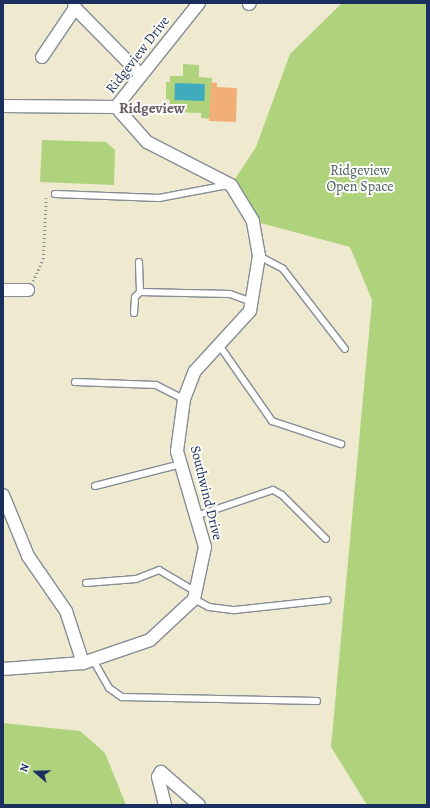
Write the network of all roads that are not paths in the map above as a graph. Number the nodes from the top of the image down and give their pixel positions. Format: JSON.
{"nodes":[{"id":1,"x":199,"y":3,"type":"edge"},
{"id":2,"x":75,"y":5,"type":"edge"},
{"id":3,"x":42,"y":57,"type":"dead end"},
{"id":4,"x":142,"y":76,"type":"junction"},
{"id":5,"x":3,"y":106,"type":"edge"},
{"id":6,"x":116,"y":107,"type":"junction"},
{"id":7,"x":231,"y":185,"type":"junction"},
{"id":8,"x":55,"y":194,"type":"road end"},
{"id":9,"x":259,"y":256,"type":"junction"},
{"id":10,"x":139,"y":262,"type":"dead end"},
{"id":11,"x":3,"y":290,"type":"edge"},
{"id":12,"x":28,"y":290,"type":"road end"},
{"id":13,"x":140,"y":292,"type":"junction"},
{"id":14,"x":252,"y":302,"type":"junction"},
{"id":15,"x":134,"y":313,"type":"dead end"},
{"id":16,"x":219,"y":345,"type":"junction"},
{"id":17,"x":345,"y":349,"type":"dead end"},
{"id":18,"x":75,"y":382,"type":"dead end"},
{"id":19,"x":184,"y":399,"type":"junction"},
{"id":20,"x":341,"y":444,"type":"dead end"},
{"id":21,"x":181,"y":464,"type":"junction"},
{"id":22,"x":95,"y":486,"type":"dead end"},
{"id":23,"x":3,"y":495,"type":"edge"},
{"id":24,"x":196,"y":516,"type":"junction"},
{"id":25,"x":326,"y":539,"type":"dead end"},
{"id":26,"x":86,"y":583,"type":"dead end"},
{"id":27,"x":195,"y":595,"type":"junction"},
{"id":28,"x":327,"y":600,"type":"dead end"},
{"id":29,"x":88,"y":661,"type":"junction"},
{"id":30,"x":3,"y":669,"type":"edge"},
{"id":31,"x":317,"y":701,"type":"dead end"},
{"id":32,"x":165,"y":805,"type":"edge"},
{"id":33,"x":199,"y":805,"type":"edge"}],
"edges":[{"from":1,"to":4,"type":"street","name":"Ridgeview Drive"},
{"from":2,"to":3,"type":"street"},
{"from":2,"to":4,"type":"street"},
{"from":4,"to":6,"type":"street","name":"Ridgeview Drive"},
{"from":5,"to":6,"type":"street"},
{"from":6,"to":7,"type":"street"},
{"from":7,"to":8,"type":"lane"},
{"from":7,"to":9,"type":"street","name":"Southwind Drive"},
{"from":9,"to":14,"type":"street","name":"Southwind Drive"},
{"from":9,"to":17,"type":"lane"},
{"from":10,"to":13,"type":"lane"},
{"from":11,"to":12,"type":"street"},
{"from":13,"to":14,"type":"lane"},
{"from":13,"to":15,"type":"lane"},
{"from":14,"to":16,"type":"street","name":"Southwind Drive"},
{"from":16,"to":19,"type":"street","name":"Southwind Drive"},
{"from":16,"to":20,"type":"lane"},
{"from":18,"to":19,"type":"lane"},
{"from":19,"to":21,"type":"street","name":"Southwind Drive"},
{"from":21,"to":22,"type":"lane"},
{"from":21,"to":24,"type":"street","name":"Southwind Drive"},
{"from":23,"to":29,"type":"street"},
{"from":24,"to":25,"type":"lane"},
{"from":24,"to":27,"type":"street","name":"Southwind Drive"},
{"from":26,"to":27,"type":"lane"},
{"from":27,"to":28,"type":"lane"},
{"from":27,"to":29,"type":"street"},
{"from":29,"to":30,"type":"street"},
{"from":29,"to":31,"type":"lane"},
{"from":32,"to":33,"type":"street"}]}
